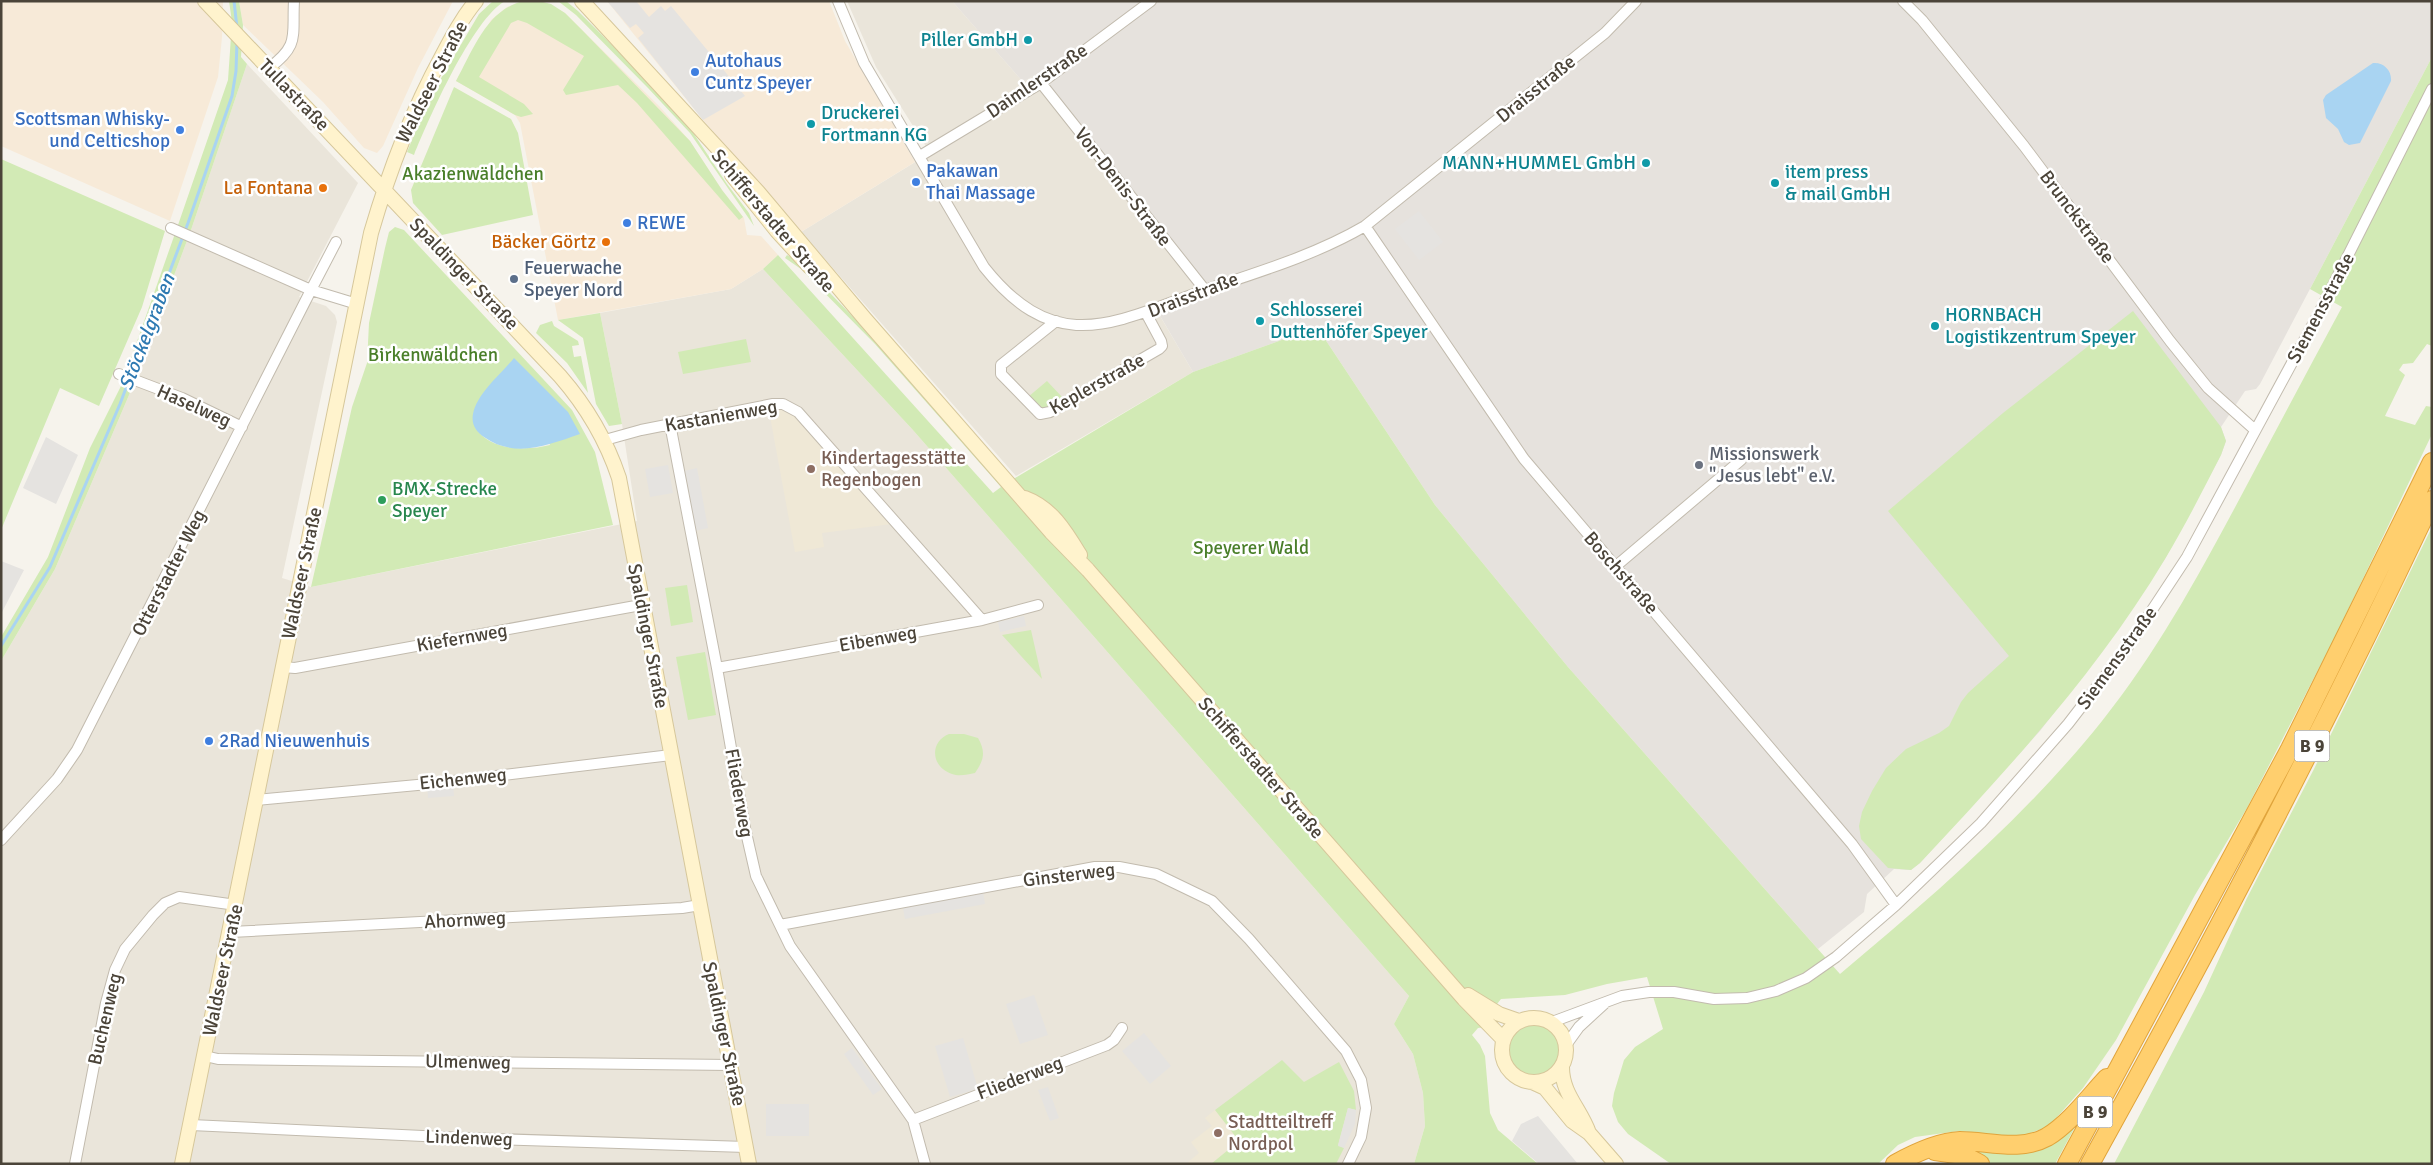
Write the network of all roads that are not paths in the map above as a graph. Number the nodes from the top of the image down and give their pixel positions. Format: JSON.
{"nodes":[{"id":1,"x":205,"y":1,"type":"edge"},
{"id":2,"x":294,"y":1,"type":"edge"},
{"id":3,"x":476,"y":1,"type":"edge"},
{"id":4,"x":582,"y":1,"type":"edge"},
{"id":5,"x":838,"y":1,"type":"edge"},
{"id":6,"x":1150,"y":1,"type":"edge"},
{"id":7,"x":1636,"y":1,"type":"edge"},
{"id":8,"x":1903,"y":1,"type":"edge"},
{"id":9,"x":269,"y":68,"type":"junction"},
{"id":10,"x":1041,"y":83,"type":"junction"},
{"id":11,"x":2432,"y":89,"type":"edge"},
{"id":12,"x":920,"y":156,"type":"junction"},
{"id":13,"x":384,"y":188,"type":"junction"},
{"id":14,"x":1365,"y":226,"type":"junction"},
{"id":15,"x":174,"y":230,"type":"dead end"},
{"id":16,"x":336,"y":242,"type":"dead end"},
{"id":17,"x":311,"y":290,"type":"junction"},
{"id":18,"x":1204,"y":290,"type":"junction"},
{"id":19,"x":357,"y":304,"type":"junction"},
{"id":20,"x":1146,"y":313,"type":"junction"},
{"id":21,"x":1056,"y":321,"type":"junction"},
{"id":22,"x":126,"y":377,"type":"dead end"},
{"id":23,"x":670,"y":424,"type":"junction"},
{"id":24,"x":242,"y":427,"type":"junction"},
{"id":25,"x":2255,"y":430,"type":"junction"},
{"id":26,"x":605,"y":440,"type":"junction"},
{"id":27,"x":1741,"y":460,"type":"dead end"},
{"id":28,"x":2432,"y":462,"type":"edge"},
{"id":29,"x":2432,"y":500,"type":"edge"},
{"id":30,"x":1616,"y":566,"type":"junction"},
{"id":31,"x":641,"y":605,"type":"junction"},
{"id":32,"x":1038,"y":605,"type":"dead end"},
{"id":33,"x":982,"y":620,"type":"junction"},
{"id":34,"x":282,"y":667,"type":"junction"},
{"id":35,"x":717,"y":668,"type":"junction"},
{"id":36,"x":670,"y":755,"type":"junction"},
{"id":37,"x":256,"y":800,"type":"junction"},
{"id":38,"x":1,"y":840,"type":"edge"},
{"id":39,"x":236,"y":905,"type":"junction"},
{"id":40,"x":700,"y":905,"type":"junction"},
{"id":41,"x":1896,"y":905,"type":"junction"},
{"id":42,"x":780,"y":925,"type":"junction"},
{"id":43,"x":231,"y":932,"type":"junction"},
{"id":44,"x":1436,"y":966,"type":"junction"},
{"id":45,"x":1609,"y":1000,"type":"junction"},
{"id":46,"x":1519,"y":1021,"type":"junction"},
{"id":47,"x":1552,"y":1022,"type":"junction"},
{"id":48,"x":1122,"y":1028,"type":"dead end"},
{"id":49,"x":1503,"y":1039,"type":"junction"},
{"id":50,"x":1566,"y":1045,"type":"junction"},
{"id":51,"x":206,"y":1056,"type":"junction"},
{"id":52,"x":2123,"y":1061,"type":"junction"},
{"id":53,"x":731,"y":1065,"type":"junction"},
{"id":54,"x":1562,"y":1067,"type":"junction"},
{"id":55,"x":1532,"y":1082,"type":"junction"},
{"id":56,"x":913,"y":1120,"type":"junction"},
{"id":57,"x":191,"y":1125,"type":"junction"},
{"id":58,"x":1589,"y":1133,"type":"junction"},
{"id":59,"x":746,"y":1147,"type":"junction"},
{"id":60,"x":1927,"y":1149,"type":"junction"},
{"id":61,"x":2093,"y":1160,"type":"edge"},
{"id":62,"x":75,"y":1164,"type":"edge"},
{"id":63,"x":182,"y":1164,"type":"edge"},
{"id":64,"x":749,"y":1164,"type":"edge"},
{"id":65,"x":925,"y":1164,"type":"edge"},
{"id":66,"x":1348,"y":1164,"type":"edge"},
{"id":67,"x":1616,"y":1164,"type":"edge"},
{"id":68,"x":1895,"y":1164,"type":"edge"},
{"id":69,"x":1980,"y":1164,"type":"edge"},
{"id":70,"x":2067,"y":1164,"type":"edge"}],
"edges":[{"from":1,"to":9,"type":"main road","name":"Tullastraße"},
{"from":2,"to":9,"type":"street"},
{"from":3,"to":13,"type":"main road","name":"Waldseer Straße"},
{"from":4,"to":44,"type":"main road","name":"Schifferstadter Straße"},
{"from":5,"to":12,"type":"street","name":"Draisstraße"},
{"from":6,"to":10,"type":"street","name":"Daimlerstraße"},
{"from":7,"to":14,"type":"street","name":"Draisstraße"},
{"from":8,"to":25,"type":"street","name":"Brunckstraße"},
{"from":9,"to":13,"type":"main road","name":"Tullastraße"},
{"from":10,"to":12,"type":"street","name":"Daimlerstraße"},
{"from":10,"to":18,"type":"street","name":"Von-Denis-Straße"},
{"from":11,"to":25,"type":"street","name":"Siemensstraße"},
{"from":12,"to":21,"type":"street","name":"Draisstraße"},
{"from":13,"to":19,"type":"main road","name":"Waldseer Straße"},
{"from":13,"to":26,"type":"main road","name":"Spaldinger Straße"},
{"from":14,"to":18,"type":"street","name":"Draisstraße"},
{"from":14,"to":30,"type":"street","name":"Boschstraße"},
{"from":15,"to":17,"type":"street"},
{"from":16,"to":17,"type":"street","name":"Otterstadter Weg"},
{"from":17,"to":19,"type":"street"},
{"from":17,"to":24,"type":"street","name":"Otterstadter Weg"},
{"from":18,"to":20,"type":"street","name":"Draisstraße"},
{"from":19,"to":34,"type":"main road","name":"Waldseer Straße"},
{"from":20,"to":21,"type":"street","name":"Draisstraße"},
{"from":20,"to":21,"type":"street","name":"Keplerstraße"},
{"from":22,"to":24,"type":"street","name":"Haselweg"},
{"from":23,"to":26,"type":"street","name":"Kastanienweg"},
{"from":23,"to":33,"type":"street","name":"Kastanienweg"},
{"from":23,"to":35,"type":"street","name":"Fliederweg"},
{"from":24,"to":38,"type":"street","name":"Otterstadter Weg"},
{"from":25,"to":41,"type":"street","name":"Siemensstraße"},
{"from":26,"to":31,"type":"main road","name":"Spaldinger Straße"},
{"from":27,"to":30,"type":"street"},
{"from":28,"to":52,"type":"highway","number":"B 9"},
{"from":29,"to":61,"type":"highway","number":"B 9"},
{"from":30,"to":41,"type":"street","name":"Boschstraße"},
{"from":31,"to":34,"type":"street","name":"Kiefernweg"},
{"from":31,"to":36,"type":"main road","name":"Spaldinger Straße"},
{"from":32,"to":33,"type":"street","name":"Eibenweg"},
{"from":33,"to":35,"type":"street","name":"Eibenweg"},
{"from":34,"to":37,"type":"main road","name":"Waldseer Straße"},
{"from":35,"to":42,"type":"street","name":"Fliederweg"},
{"from":36,"to":37,"type":"street","name":"Eichenweg"},
{"from":36,"to":40,"type":"main road","name":"Spaldinger Straße"},
{"from":37,"to":39,"type":"main road","name":"Waldseer Straße"},
{"from":39,"to":43,"type":"main road","name":"Waldseer Straße"},
{"from":39,"to":62,"type":"street","name":"Buchenweg"},
{"from":40,"to":43,"type":"street","name":"Ahornweg"},
{"from":40,"to":53,"type":"main road","name":"Spaldinger Straße"},
{"from":41,"to":45,"type":"street","name":"Siemensstraße"},
{"from":42,"to":56,"type":"street","name":"Fliederweg"},
{"from":42,"to":66,"type":"street","name":"Ginsterweg"},
{"from":43,"to":51,"type":"main road","name":"Waldseer Straße"},
{"from":44,"to":46,"type":"main road","name":"Schifferstadter Straße"},
{"from":44,"to":49,"type":"main road","name":"Schifferstadter Straße"},
{"from":45,"to":47,"type":"street","name":"Siemensstraße"},
{"from":45,"to":50,"type":"street"},
{"from":46,"to":47,"type":"main road"},
{"from":46,"to":49,"type":"main road"},
{"from":47,"to":50,"type":"main road"},
{"from":48,"to":56,"type":"street","name":"Fliederweg"},
{"from":49,"to":55,"type":"main road"},
{"from":50,"to":54,"type":"main road"},
{"from":51,"to":53,"type":"street","name":"Ulmenweg"},
{"from":51,"to":57,"type":"main road","name":"Waldseer Straße"},
{"from":52,"to":60,"type":"highway"},
{"from":52,"to":70,"type":"highway","number":"B 9"},
{"from":53,"to":59,"type":"main road","name":"Spaldinger Straße"},
{"from":54,"to":55,"type":"main road"},
{"from":54,"to":58,"type":"main road"},
{"from":55,"to":58,"type":"main road"},
{"from":56,"to":65,"type":"street","name":"Fliederweg"},
{"from":57,"to":59,"type":"street","name":"Lindenweg"},
{"from":57,"to":63,"type":"main road","name":"Waldseer Straße"},
{"from":58,"to":67,"type":"main road"},
{"from":59,"to":64,"type":"main road","name":"Spaldinger Straße"},
{"from":60,"to":68,"type":"highway"},
{"from":60,"to":69,"type":"highway"}]}
